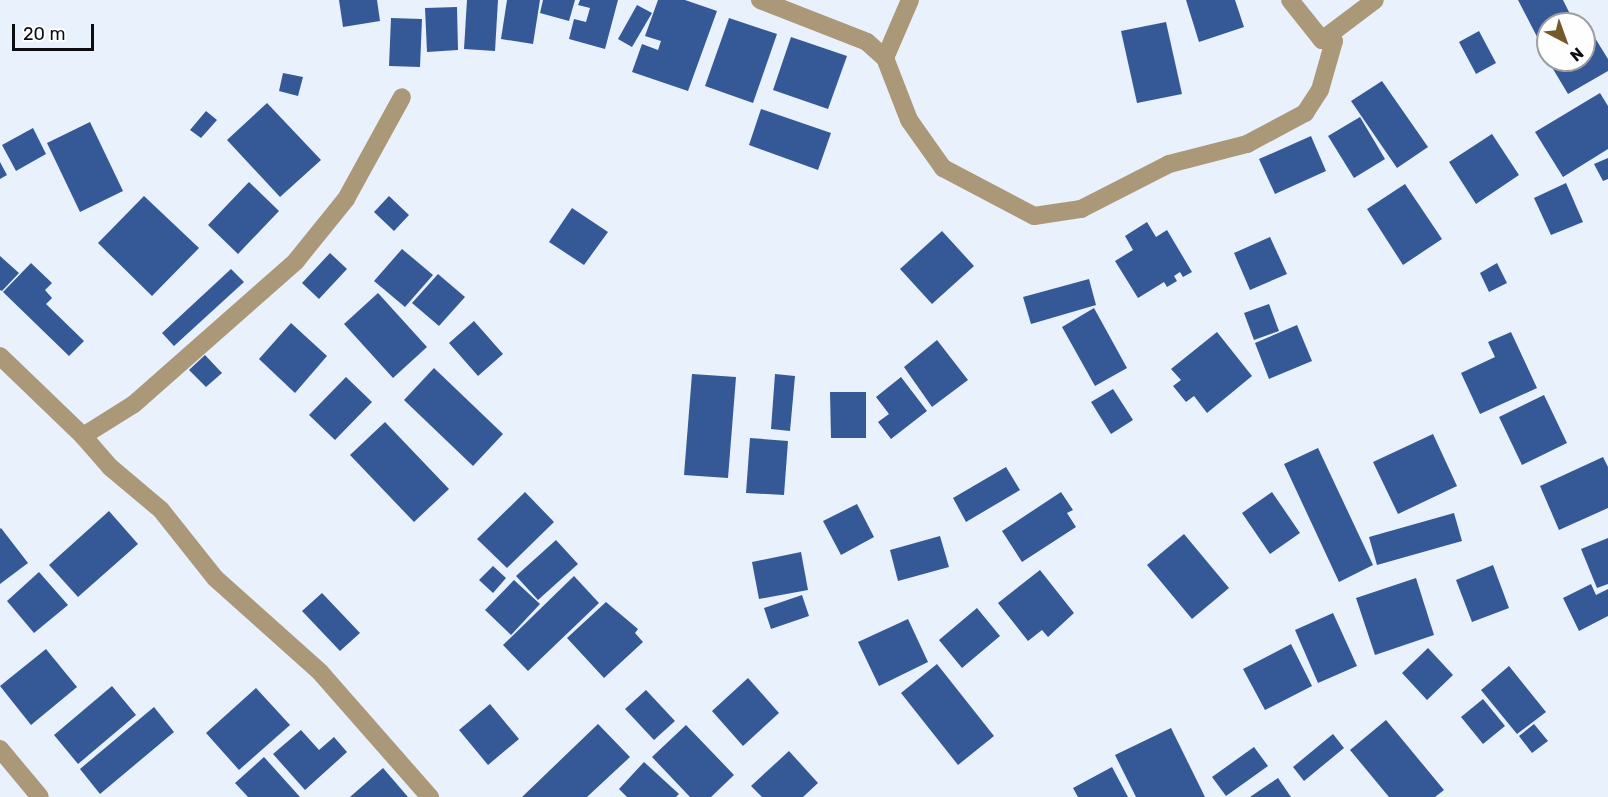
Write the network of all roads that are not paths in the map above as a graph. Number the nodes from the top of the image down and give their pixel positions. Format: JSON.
{"nodes":[{"id":1,"x":760,"y":0,"type":"edge"},
{"id":2,"x":910,"y":0,"type":"edge"},
{"id":3,"x":1290,"y":0,"type":"edge"},
{"id":4,"x":1376,"y":0,"type":"edge"},
{"id":5,"x":1322,"y":40,"type":"junction"},
{"id":6,"x":885,"y":58,"type":"junction"},
{"id":7,"x":402,"y":97,"type":"dead end"},
{"id":8,"x":0,"y":356,"type":"edge"},
{"id":9,"x":83,"y":436,"type":"junction"},
{"id":10,"x":0,"y":749,"type":"edge"},
{"id":11,"x":40,"y":797,"type":"edge"},
{"id":12,"x":430,"y":797,"type":"edge"}],
"edges":[{"from":1,"to":6,"type":"street"},
{"from":2,"to":6,"type":"street"},
{"from":3,"to":5,"type":"street"},
{"from":4,"to":5,"type":"street"},
{"from":5,"to":6,"type":"street"},
{"from":7,"to":9,"type":"street"},
{"from":8,"to":9,"type":"street"},
{"from":9,"to":12,"type":"street"},
{"from":10,"to":11,"type":"street"}]}
